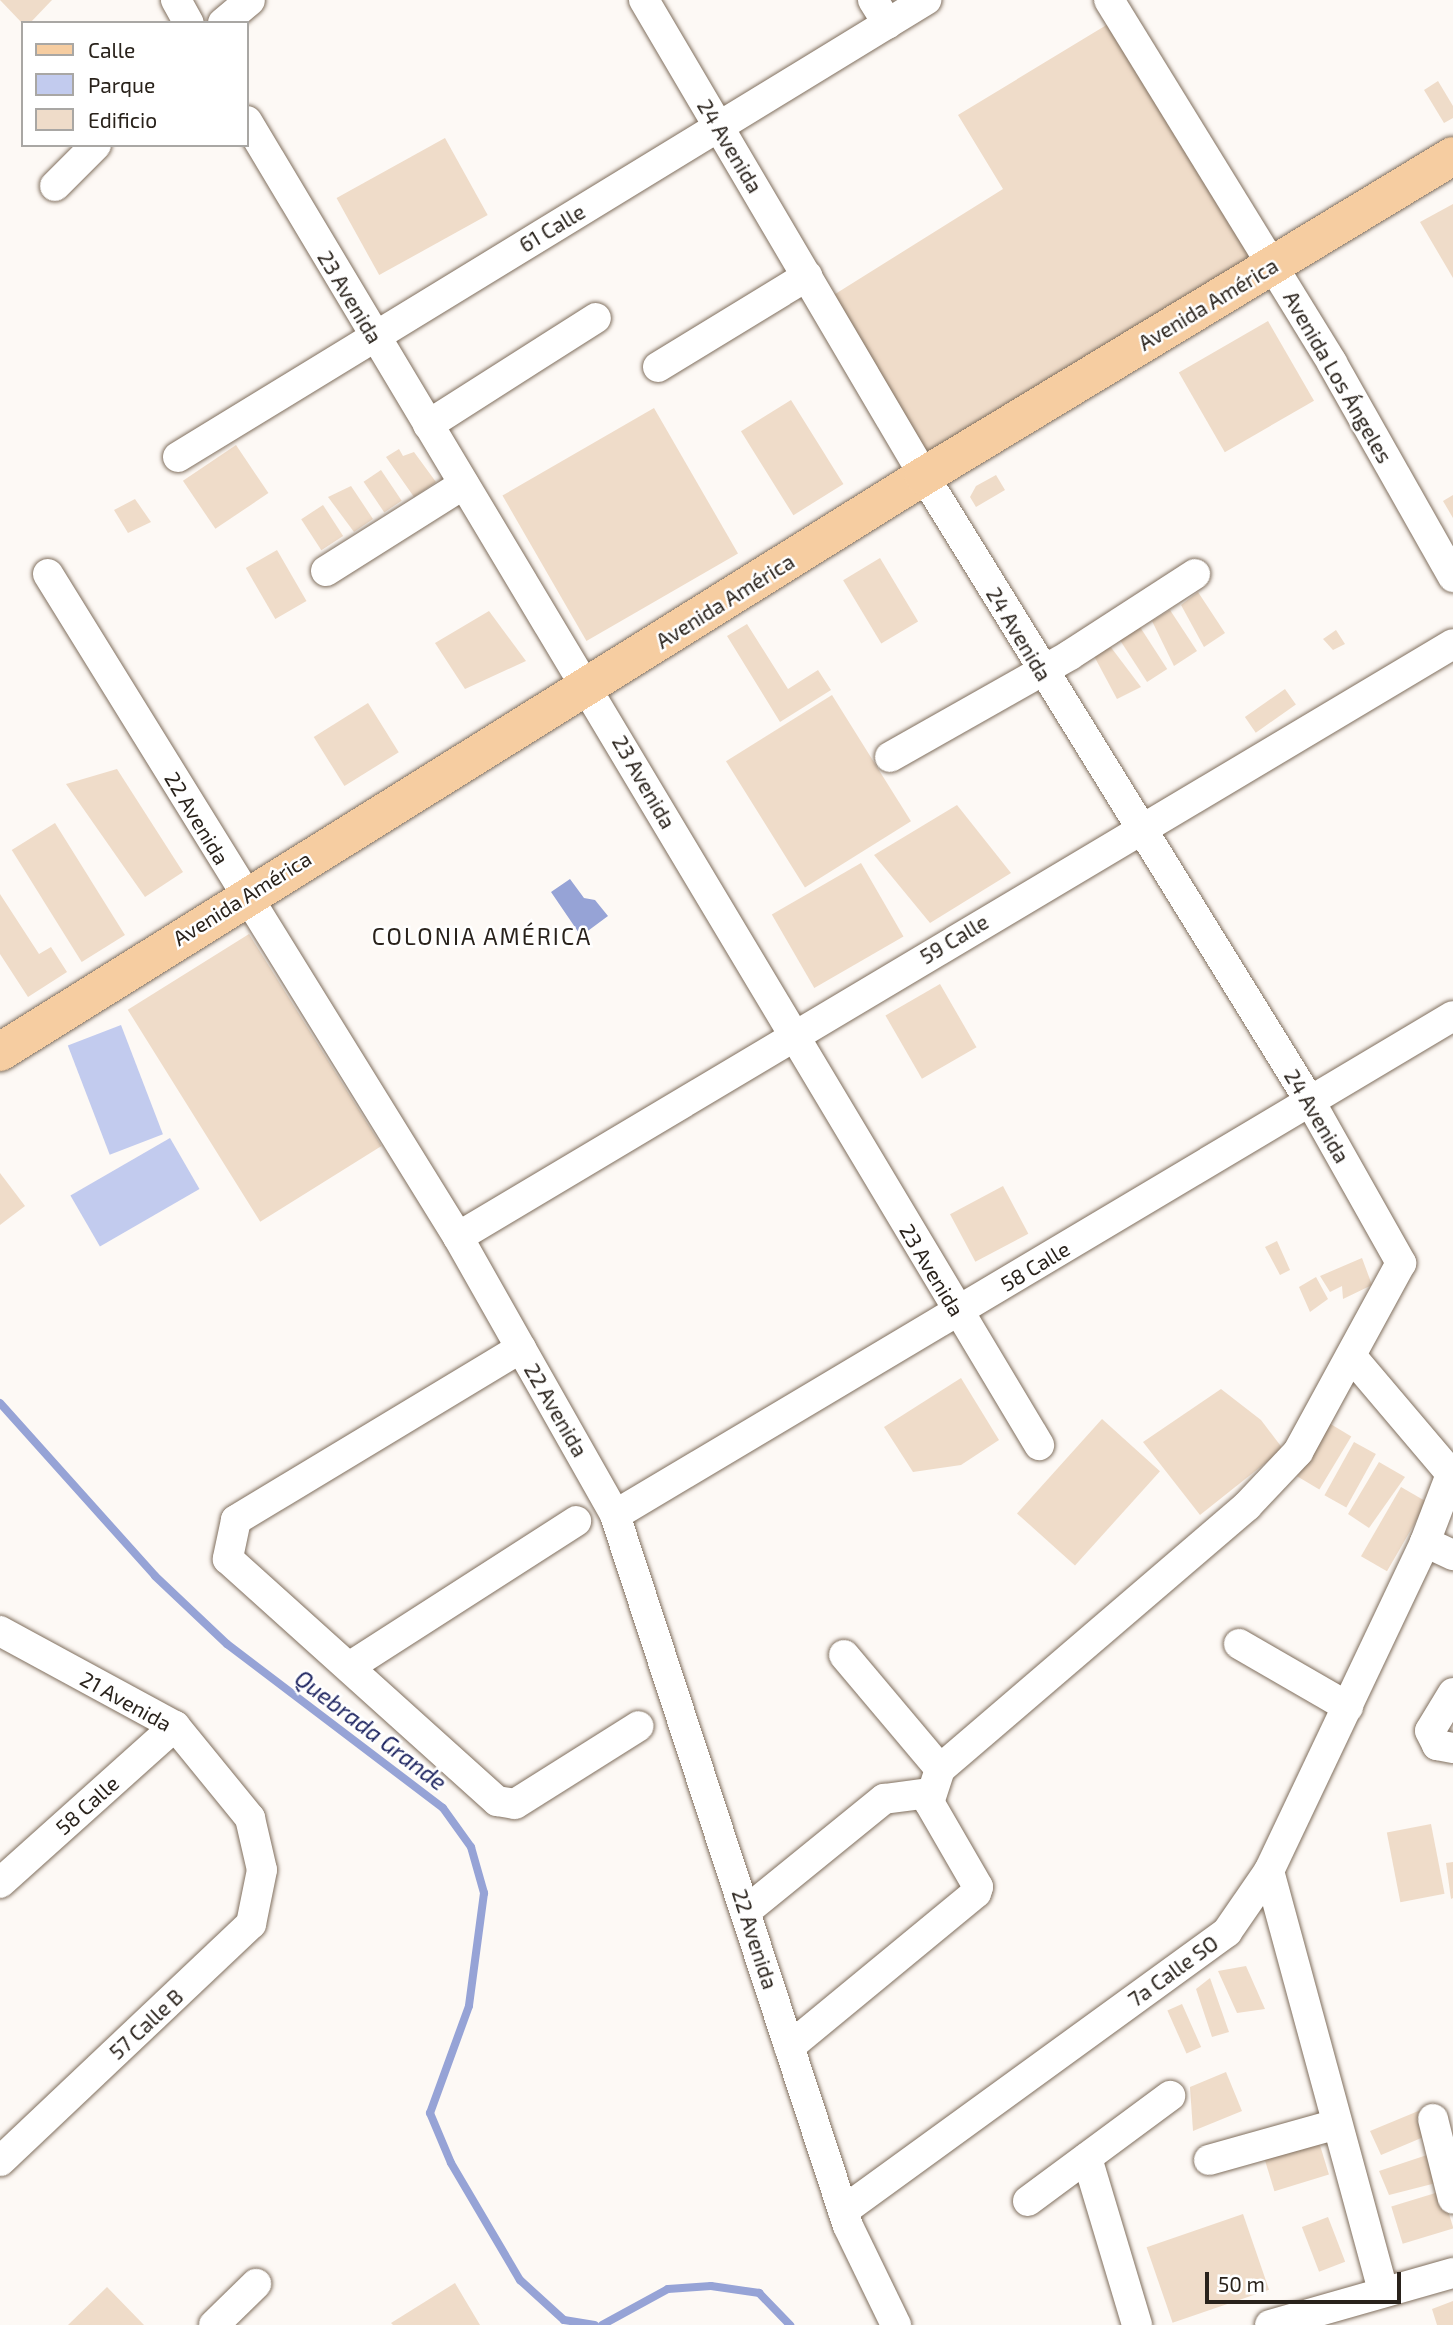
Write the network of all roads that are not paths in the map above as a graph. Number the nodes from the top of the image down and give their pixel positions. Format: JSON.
{"nodes":[{"id":1,"x":176,"y":0,"type":"edge"},
{"id":2,"x":250,"y":0,"type":"edge"},
{"id":3,"x":644,"y":0,"type":"edge"},
{"id":4,"x":926,"y":0,"type":"edge"},
{"id":5,"x":1109,"y":0,"type":"edge"},
{"id":6,"x":880,"y":12,"type":"edge"},
{"id":7,"x":188,"y":21,"type":"edge"},
{"id":8,"x":225,"y":21,"type":"edge"},
{"id":9,"x":248,"y":123,"type":"edge"},
{"id":10,"x":719,"y":127,"type":"junction"},
{"id":11,"x":94,"y":147,"type":"edge"},
{"id":12,"x":1453,"y":156,"type":"edge"},
{"id":13,"x":55,"y":186,"type":"dead end"},
{"id":14,"x":1272,"y":264,"type":"junction"},
{"id":15,"x":807,"y":276,"type":"junction"},
{"id":16,"x":596,"y":318,"type":"dead end"},
{"id":17,"x":373,"y":336,"type":"junction"},
{"id":18,"x":658,"y":367,"type":"dead end"},
{"id":19,"x":428,"y":425,"type":"junction"},
{"id":20,"x":178,"y":457,"type":"dead end"},
{"id":21,"x":924,"y":476,"type":"junction"},
{"id":22,"x":464,"y":484,"type":"junction"},
{"id":23,"x":326,"y":571,"type":"dead end"},
{"id":24,"x":48,"y":574,"type":"dead end"},
{"id":25,"x":1195,"y":574,"type":"dead end"},
{"id":26,"x":1453,"y":577,"type":"edge"},
{"id":27,"x":1453,"y":644,"type":"edge"},
{"id":28,"x":1042,"y":672,"type":"junction"},
{"id":29,"x":588,"y":686,"type":"junction"},
{"id":30,"x":890,"y":757,"type":"dead end"},
{"id":31,"x":1138,"y":830,"type":"junction"},
{"id":32,"x":244,"y":896,"type":"junction"},
{"id":33,"x":1453,"y":1016,"type":"edge"},
{"id":34,"x":791,"y":1035,"type":"junction"},
{"id":35,"x":0,"y":1052,"type":"edge"},
{"id":36,"x":1311,"y":1103,"type":"junction"},
{"id":37,"x":458,"y":1237,"type":"junction"},
{"id":38,"x":957,"y":1312,"type":"junction"},
{"id":39,"x":521,"y":1348,"type":"junction"},
{"id":40,"x":1352,"y":1357,"type":"junction"},
{"id":41,"x":1039,"y":1445,"type":"dead end"},
{"id":42,"x":1452,"y":1477,"type":"edge"},
{"id":43,"x":615,"y":1515,"type":"junction"},
{"id":44,"x":576,"y":1521,"type":"dead end"},
{"id":45,"x":1426,"y":1542,"type":"junction"},
{"id":46,"x":1453,"y":1555,"type":"edge"},
{"id":47,"x":0,"y":1631,"type":"edge"},
{"id":48,"x":1239,"y":1644,"type":"dead end"},
{"id":49,"x":844,"y":1655,"type":"dead end"},
{"id":50,"x":349,"y":1667,"type":"junction"},
{"id":51,"x":1453,"y":1693,"type":"edge"},
{"id":52,"x":1348,"y":1707,"type":"junction"},
{"id":53,"x":175,"y":1726,"type":"junction"},
{"id":54,"x":639,"y":1726,"type":"dead end"},
{"id":55,"x":1453,"y":1748,"type":"edge"},
{"id":56,"x":935,"y":1781,"type":"junction"},
{"id":57,"x":262,"y":1870,"type":"joint"},
{"id":58,"x":1269,"y":1871,"type":"junction"},
{"id":59,"x":0,"y":1883,"type":"edge"},
{"id":60,"x":746,"y":1910,"type":"junction"},
{"id":61,"x":789,"y":2047,"type":"junction"},
{"id":62,"x":1170,"y":2096,"type":"dead end"},
{"id":63,"x":1433,"y":2119,"type":"dead end"},
{"id":64,"x":1337,"y":2124,"type":"junction"},
{"id":65,"x":1087,"y":2158,"type":"junction"},
{"id":66,"x":1209,"y":2160,"type":"dead end"},
{"id":67,"x":0,"y":2161,"type":"edge"},
{"id":68,"x":1453,"y":2199,"type":"edge"},
{"id":69,"x":1028,"y":2201,"type":"dead end"},
{"id":70,"x":843,"y":2211,"type":"junction"},
{"id":71,"x":1453,"y":2273,"type":"edge"},
{"id":72,"x":256,"y":2284,"type":"dead end"},
{"id":73,"x":1383,"y":2292,"type":"junction"},
{"id":74,"x":214,"y":2325,"type":"edge"},
{"id":75,"x":896,"y":2325,"type":"edge"},
{"id":76,"x":1137,"y":2325,"type":"edge"},
{"id":77,"x":1270,"y":2325,"type":"edge"}],
"edges":[{"from":1,"to":7,"type":"street"},
{"from":2,"to":8,"type":"street"},
{"from":3,"to":10,"type":"street","name":"24 Avenida"},
{"from":4,"to":6,"type":"street","name":"61 Calle"},
{"from":5,"to":14,"type":"street","name":"Avenida Los Ángeles"},
{"from":6,"to":10,"type":"street","name":"61 Calle"},
{"from":9,"to":17,"type":"street","name":"23 Avenida"},
{"from":10,"to":15,"type":"street","name":"24 Avenida"},
{"from":10,"to":17,"type":"street","name":"61 Calle"},
{"from":11,"to":13,"type":"street"},
{"from":12,"to":14,"type":"main road","name":"Avenida América"},
{"from":14,"to":21,"type":"main road","name":"Avenida América"},
{"from":14,"to":26,"type":"street","name":"Avenida Los Ángeles"},
{"from":15,"to":18,"type":"street"},
{"from":15,"to":21,"type":"street","name":"24 Avenida"},
{"from":16,"to":19,"type":"street"},
{"from":17,"to":19,"type":"street","name":"23 Avenida"},
{"from":17,"to":20,"type":"street","name":"61 Calle"},
{"from":19,"to":22,"type":"street","name":"23 Avenida"},
{"from":21,"to":28,"type":"street","name":"24 Avenida"},
{"from":21,"to":29,"type":"main road","name":"Avenida América"},
{"from":22,"to":23,"type":"street"},
{"from":22,"to":29,"type":"street","name":"23 Avenida"},
{"from":24,"to":32,"type":"street","name":"22 Avenida"},
{"from":25,"to":28,"type":"street"},
{"from":27,"to":31,"type":"street","name":"59 Calle"},
{"from":28,"to":30,"type":"street"},
{"from":28,"to":31,"type":"street","name":"24 Avenida"},
{"from":29,"to":32,"type":"main road","name":"Avenida América"},
{"from":29,"to":34,"type":"street","name":"23 Avenida"},
{"from":31,"to":34,"type":"street","name":"59 Calle"},
{"from":31,"to":36,"type":"street","name":"24 Avenida"},
{"from":32,"to":35,"type":"main road","name":"Avenida América"},
{"from":32,"to":37,"type":"street","name":"22 Avenida"},
{"from":33,"to":36,"type":"street","name":"58 Calle"},
{"from":34,"to":37,"type":"street","name":"59 Calle"},
{"from":34,"to":38,"type":"street","name":"23 Avenida"},
{"from":36,"to":38,"type":"street","name":"58 Calle"},
{"from":36,"to":40,"type":"street","name":"24 Avenida"},
{"from":37,"to":39,"type":"street","name":"22 Avenida"},
{"from":38,"to":41,"type":"street","name":"23 Avenida"},
{"from":38,"to":43,"type":"street","name":"58 Calle"},
{"from":39,"to":43,"type":"street","name":"22 Avenida"},
{"from":39,"to":50,"type":"street"},
{"from":40,"to":42,"type":"street"},
{"from":40,"to":56,"type":"street"},
{"from":42,"to":45,"type":"street","name":"7a Calle SO"},
{"from":43,"to":60,"type":"street","name":"22 Avenida"},
{"from":44,"to":50,"type":"street"},
{"from":45,"to":46,"type":"street"},
{"from":45,"to":52,"type":"street","name":"7a Calle SO"},
{"from":47,"to":53,"type":"street","name":"21 Avenida"},
{"from":48,"to":52,"type":"street"},
{"from":49,"to":56,"type":"street"},
{"from":50,"to":54,"type":"street"},
{"from":51,"to":55,"type":"street"},
{"from":52,"to":58,"type":"street","name":"7a Calle SO"},
{"from":53,"to":57,"type":"street","name":"21 Avenida"},
{"from":53,"to":59,"type":"street","name":"58 Calle"},
{"from":56,"to":60,"type":"street"},
{"from":56,"to":61,"type":"street"},
{"from":57,"to":67,"type":"street","name":"57 Calle B"},
{"from":58,"to":64,"type":"street"},
{"from":58,"to":70,"type":"street","name":"7a Calle SO"},
{"from":60,"to":61,"type":"street","name":"22 Avenida"},
{"from":61,"to":70,"type":"street","name":"22 Avenida"},
{"from":62,"to":65,"type":"street"},
{"from":63,"to":68,"type":"street"},
{"from":64,"to":66,"type":"street"},
{"from":64,"to":73,"type":"street"},
{"from":65,"to":69,"type":"street"},
{"from":65,"to":76,"type":"street"},
{"from":70,"to":75,"type":"street","name":"22 Avenida"},
{"from":71,"to":73,"type":"street"},
{"from":72,"to":74,"type":"street"},
{"from":73,"to":77,"type":"street"}]}
